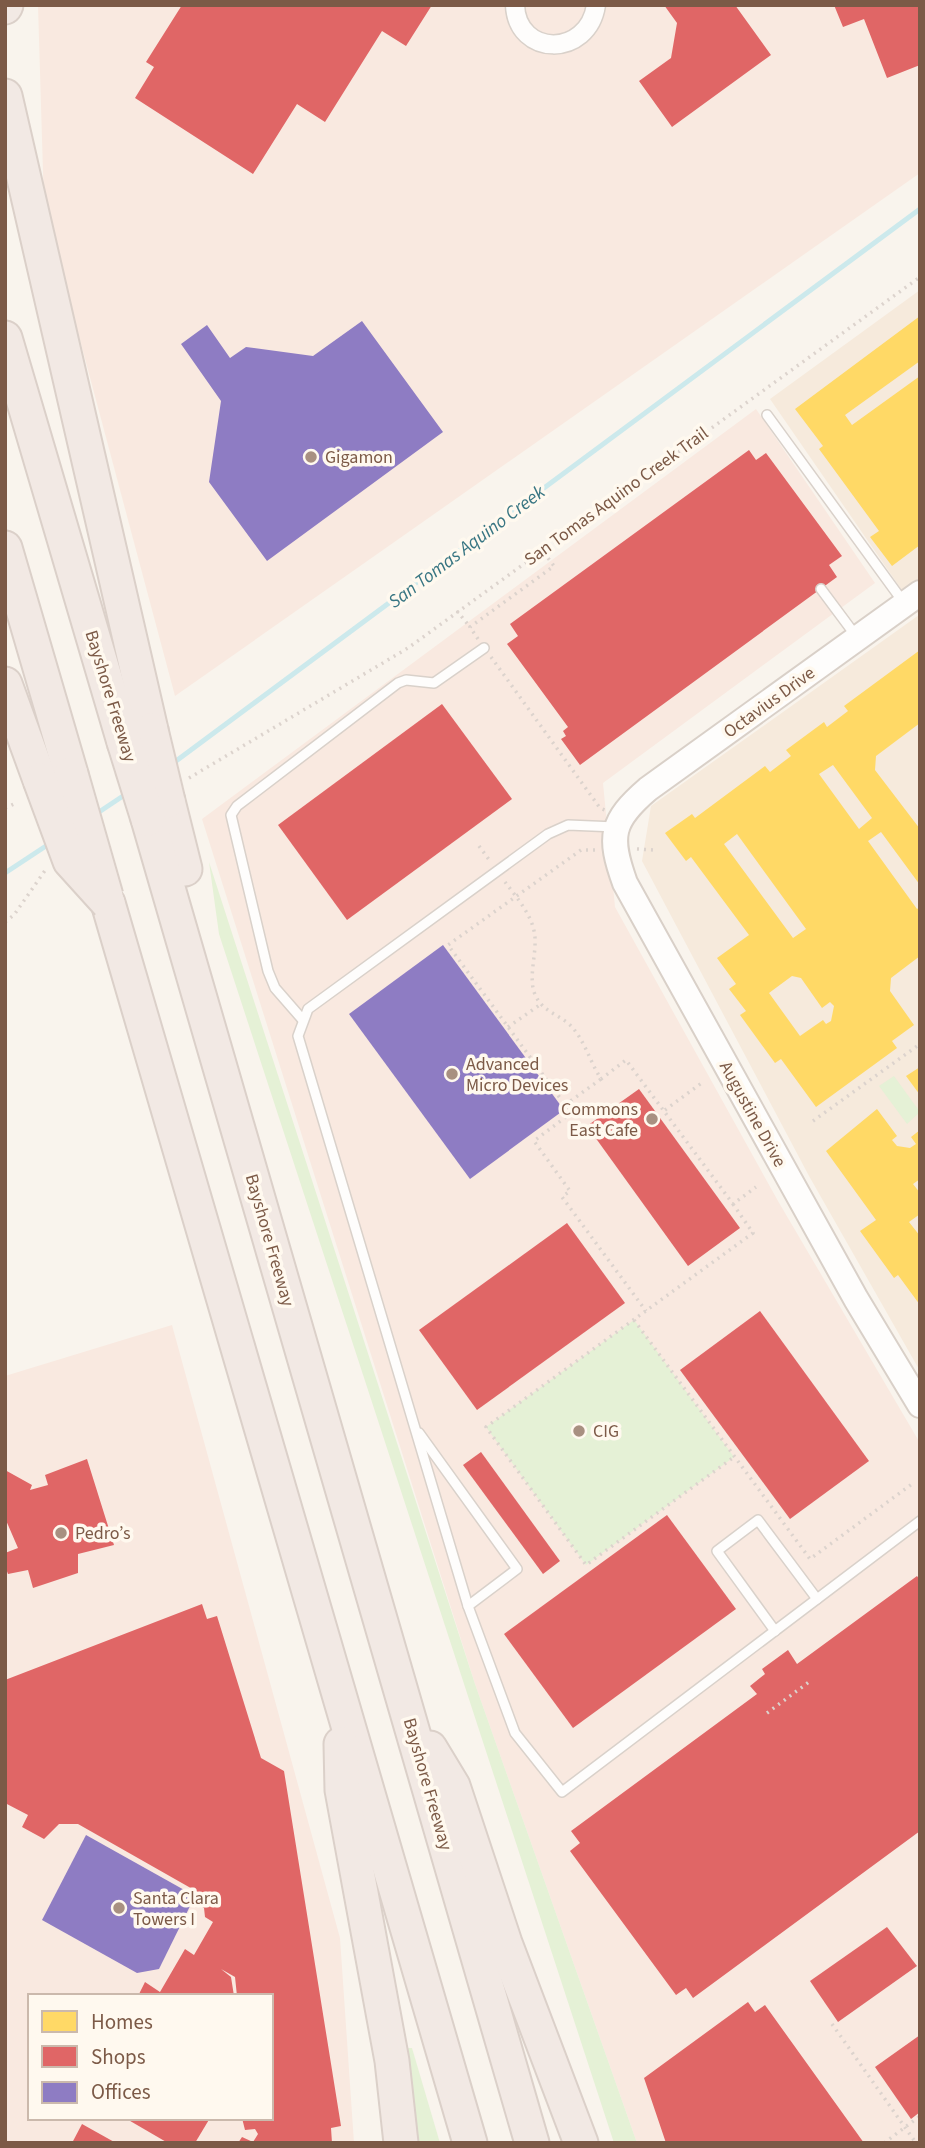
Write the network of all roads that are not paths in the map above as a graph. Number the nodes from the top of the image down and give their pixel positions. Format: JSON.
{"nodes":[{"id":1,"x":515,"y":5,"type":"edge"},
{"id":2,"x":596,"y":5,"type":"edge"},
{"id":3,"x":5,"y":96,"type":"edge"},
{"id":4,"x":5,"y":158,"type":"edge"},
{"id":5,"x":5,"y":338,"type":"edge"},
{"id":6,"x":61,"y":344,"type":"junction"},
{"id":7,"x":767,"y":415,"type":"dead end"},
{"id":8,"x":5,"y":548,"type":"edge"},
{"id":9,"x":821,"y":589,"type":"dead end"},
{"id":10,"x":912,"y":598,"type":"edge"},
{"id":11,"x":857,"y":638,"type":"junction"},
{"id":12,"x":484,"y":648,"type":"road end"},
{"id":13,"x":5,"y":684,"type":"edge"},
{"id":14,"x":137,"y":736,"type":"junction"},
{"id":15,"x":56,"y":777,"type":"junction"},
{"id":16,"x":617,"y":830,"type":"junction"},
{"id":17,"x":302,"y":1019,"type":"junction"},
{"id":18,"x":920,"y":1405,"type":"edge"},
{"id":19,"x":415,"y":1427,"type":"junction"},
{"id":20,"x":920,"y":1521,"type":"edge"},
{"id":21,"x":817,"y":1599,"type":"junction"},
{"id":22,"x":468,"y":1606,"type":"junction"},
{"id":23,"x":775,"y":1631,"type":"junction"},
{"id":24,"x":341,"y":1704,"type":"junction"},
{"id":25,"x":407,"y":1710,"type":"junction"},
{"id":26,"x":401,"y":2143,"type":"edge"},
{"id":27,"x":470,"y":2143,"type":"edge"},
{"id":28,"x":532,"y":2143,"type":"edge"},
{"id":29,"x":581,"y":2143,"type":"edge"}],
"edges":[{"from":1,"to":2,"type":"street"},
{"from":3,"to":6,"type":"highway"},
{"from":4,"to":6,"type":"highway"},
{"from":5,"to":14,"type":"highway","name":"Bayshore Freeway"},
{"from":6,"to":14,"type":"highway"},
{"from":7,"to":10,"type":"lane"},
{"from":8,"to":15,"type":"highway"},
{"from":9,"to":11,"type":"lane"},
{"from":10,"to":11,"type":"street","name":"Octavius Drive"},
{"from":11,"to":16,"type":"street","name":"Octavius Drive"},
{"from":12,"to":17,"type":"lane"},
{"from":13,"to":15,"type":"highway"},
{"from":14,"to":25,"type":"highway","name":"Bayshore Freeway","bridge":true},
{"from":15,"to":24,"type":"highway","bridge":true},
{"from":16,"to":17,"type":"lane"},
{"from":16,"to":18,"type":"street","name":"Augustine Drive"},
{"from":17,"to":19,"type":"lane"},
{"from":19,"to":22,"type":"lane"},
{"from":19,"to":22,"type":"lane"},
{"from":20,"to":21,"type":"lane"},
{"from":21,"to":23,"type":"lane"},
{"from":21,"to":23,"type":"lane"},
{"from":22,"to":23,"type":"lane"},
{"from":24,"to":26,"type":"highway"},
{"from":24,"to":27,"type":"highway"},
{"from":25,"to":28,"type":"highway","name":"Bayshore Freeway"},
{"from":25,"to":29,"type":"highway"}]}
